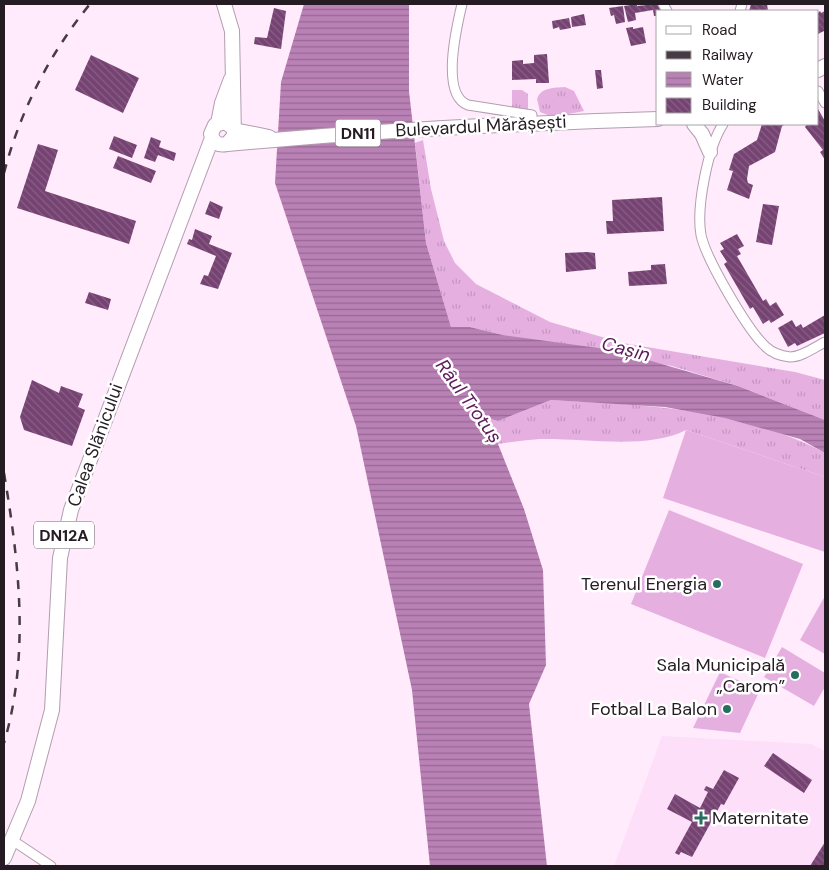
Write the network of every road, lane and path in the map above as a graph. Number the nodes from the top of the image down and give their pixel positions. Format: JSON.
{"nodes":[{"id":1,"x":224,"y":4,"type":"edge"},
{"id":2,"x":462,"y":4,"type":"edge"},
{"id":3,"x":232,"y":76,"type":"junction"},
{"id":4,"x":532,"y":115,"type":"dead end"},
{"id":5,"x":656,"y":119,"type":"edge"},
{"id":6,"x":218,"y":123,"type":"junction"},
{"id":7,"x":695,"y":125,"type":"edge"},
{"id":8,"x":723,"y":125,"type":"edge"},
{"id":9,"x":233,"y":128,"type":"junction"},
{"id":10,"x":276,"y":139,"type":"junction"},
{"id":11,"x":221,"y":142,"type":"junction"},
{"id":12,"x":710,"y":152,"type":"junction"},
{"id":13,"x":825,"y":342,"type":"edge"},
{"id":14,"x":12,"y":840,"type":"junction"},
{"id":15,"x":4,"y":858,"type":"edge"},
{"id":16,"x":51,"y":866,"type":"edge"}],
"edges":[{"from":1,"to":3,"type":"main road"},
{"from":2,"to":4,"type":"street"},
{"from":3,"to":6,"type":"main road"},
{"from":3,"to":9,"type":"main road"},
{"from":5,"to":10,"type":"main road","name":"Bulevardul Mărășești","number":"DN11"},
{"from":6,"to":9,"type":"main road"},
{"from":6,"to":11,"type":"main road"},
{"from":7,"to":12,"type":"main road"},
{"from":8,"to":12,"type":"street"},
{"from":9,"to":10,"type":"main road","name":"Bulevardul Mărășești","number":"DN11"},
{"from":9,"to":11,"type":"main road"},
{"from":10,"to":11,"type":"main road","name":"Bulevardul Mărășești","number":"DN11"},
{"from":11,"to":14,"type":"main road","name":"Calea Slănicului","number":"DN12A"},
{"from":12,"to":13,"type":"street"},
{"from":14,"to":15,"type":"main road","name":"Calea Slănicului","number":"DN12A"},
{"from":14,"to":16,"type":"street"}]}
